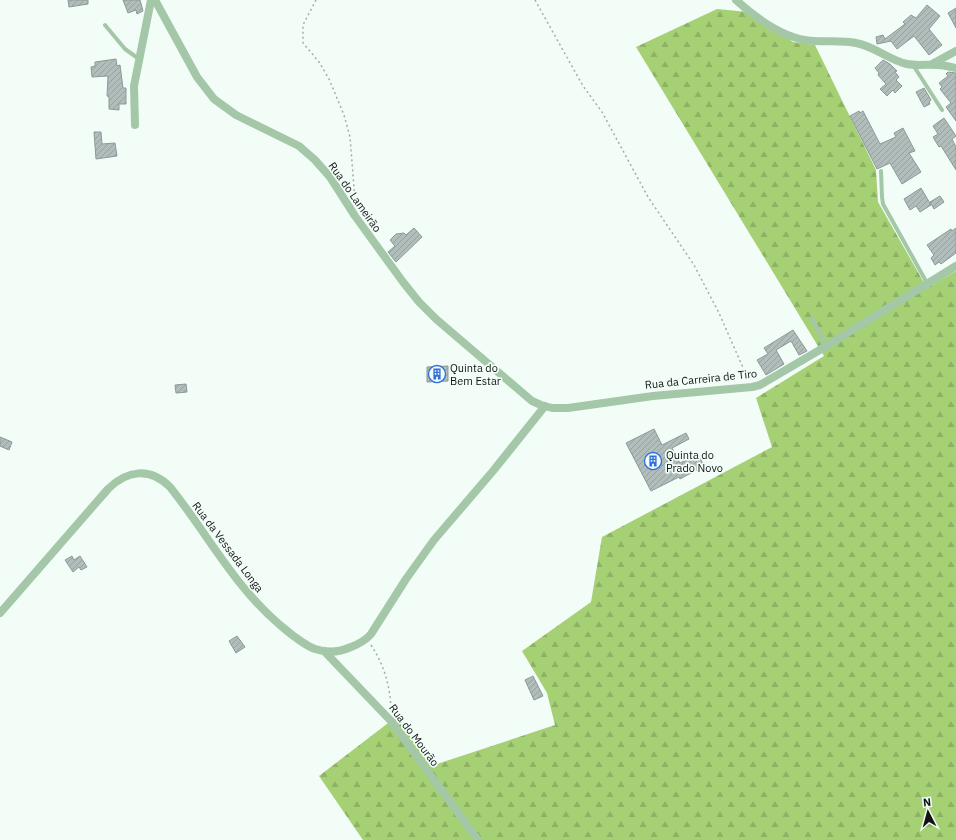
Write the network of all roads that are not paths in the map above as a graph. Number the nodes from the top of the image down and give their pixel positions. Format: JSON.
{"nodes":[{"id":1,"x":151,"y":0,"type":"edge"},
{"id":2,"x":155,"y":0,"type":"edge"},
{"id":3,"x":736,"y":0,"type":"edge"},
{"id":4,"x":106,"y":25,"type":"dead end"},
{"id":5,"x":956,"y":51,"type":"edge"},
{"id":6,"x":140,"y":59,"type":"junction"},
{"id":7,"x":932,"y":64,"type":"junction"},
{"id":8,"x":913,"y":65,"type":"junction"},
{"id":9,"x":956,"y":68,"type":"edge"},
{"id":10,"x":942,"y":110,"type":"dead end"},
{"id":11,"x":135,"y":125,"type":"dead end"},
{"id":12,"x":881,"y":170,"type":"dead end"},
{"id":13,"x":956,"y":266,"type":"edge"},
{"id":14,"x":928,"y":284,"type":"junction"},
{"id":15,"x":812,"y":318,"type":"dead end"},
{"id":16,"x":826,"y":346,"type":"junction"},
{"id":17,"x":545,"y":406,"type":"junction"},
{"id":18,"x":0,"y":613,"type":"edge"},
{"id":19,"x":324,"y":651,"type":"junction"},
{"id":20,"x":478,"y":840,"type":"edge"}],
"edges":[{"from":1,"to":6,"type":"street"},
{"from":2,"to":17,"type":"street","name":"Rua do Lameirão"},
{"from":3,"to":8,"type":"street"},
{"from":4,"to":6,"type":"lane"},
{"from":5,"to":7,"type":"street"},
{"from":6,"to":11,"type":"street"},
{"from":7,"to":8,"type":"street"},
{"from":7,"to":9,"type":"street"},
{"from":8,"to":10,"type":"lane"},
{"from":12,"to":14,"type":"lane"},
{"from":13,"to":14,"type":"street","name":"Rua da Carreira de Tiro"},
{"from":14,"to":16,"type":"street","name":"Rua da Carreira de Tiro"},
{"from":15,"to":16,"type":"lane"},
{"from":16,"to":17,"type":"street","name":"Rua da Carreira de Tiro"},
{"from":17,"to":19,"type":"street","name":"Rua da Vessada Longa"},
{"from":18,"to":19,"type":"street","name":"Rua da Vessada Longa"},
{"from":19,"to":20,"type":"street","name":"Rua do Mourão"}]}
